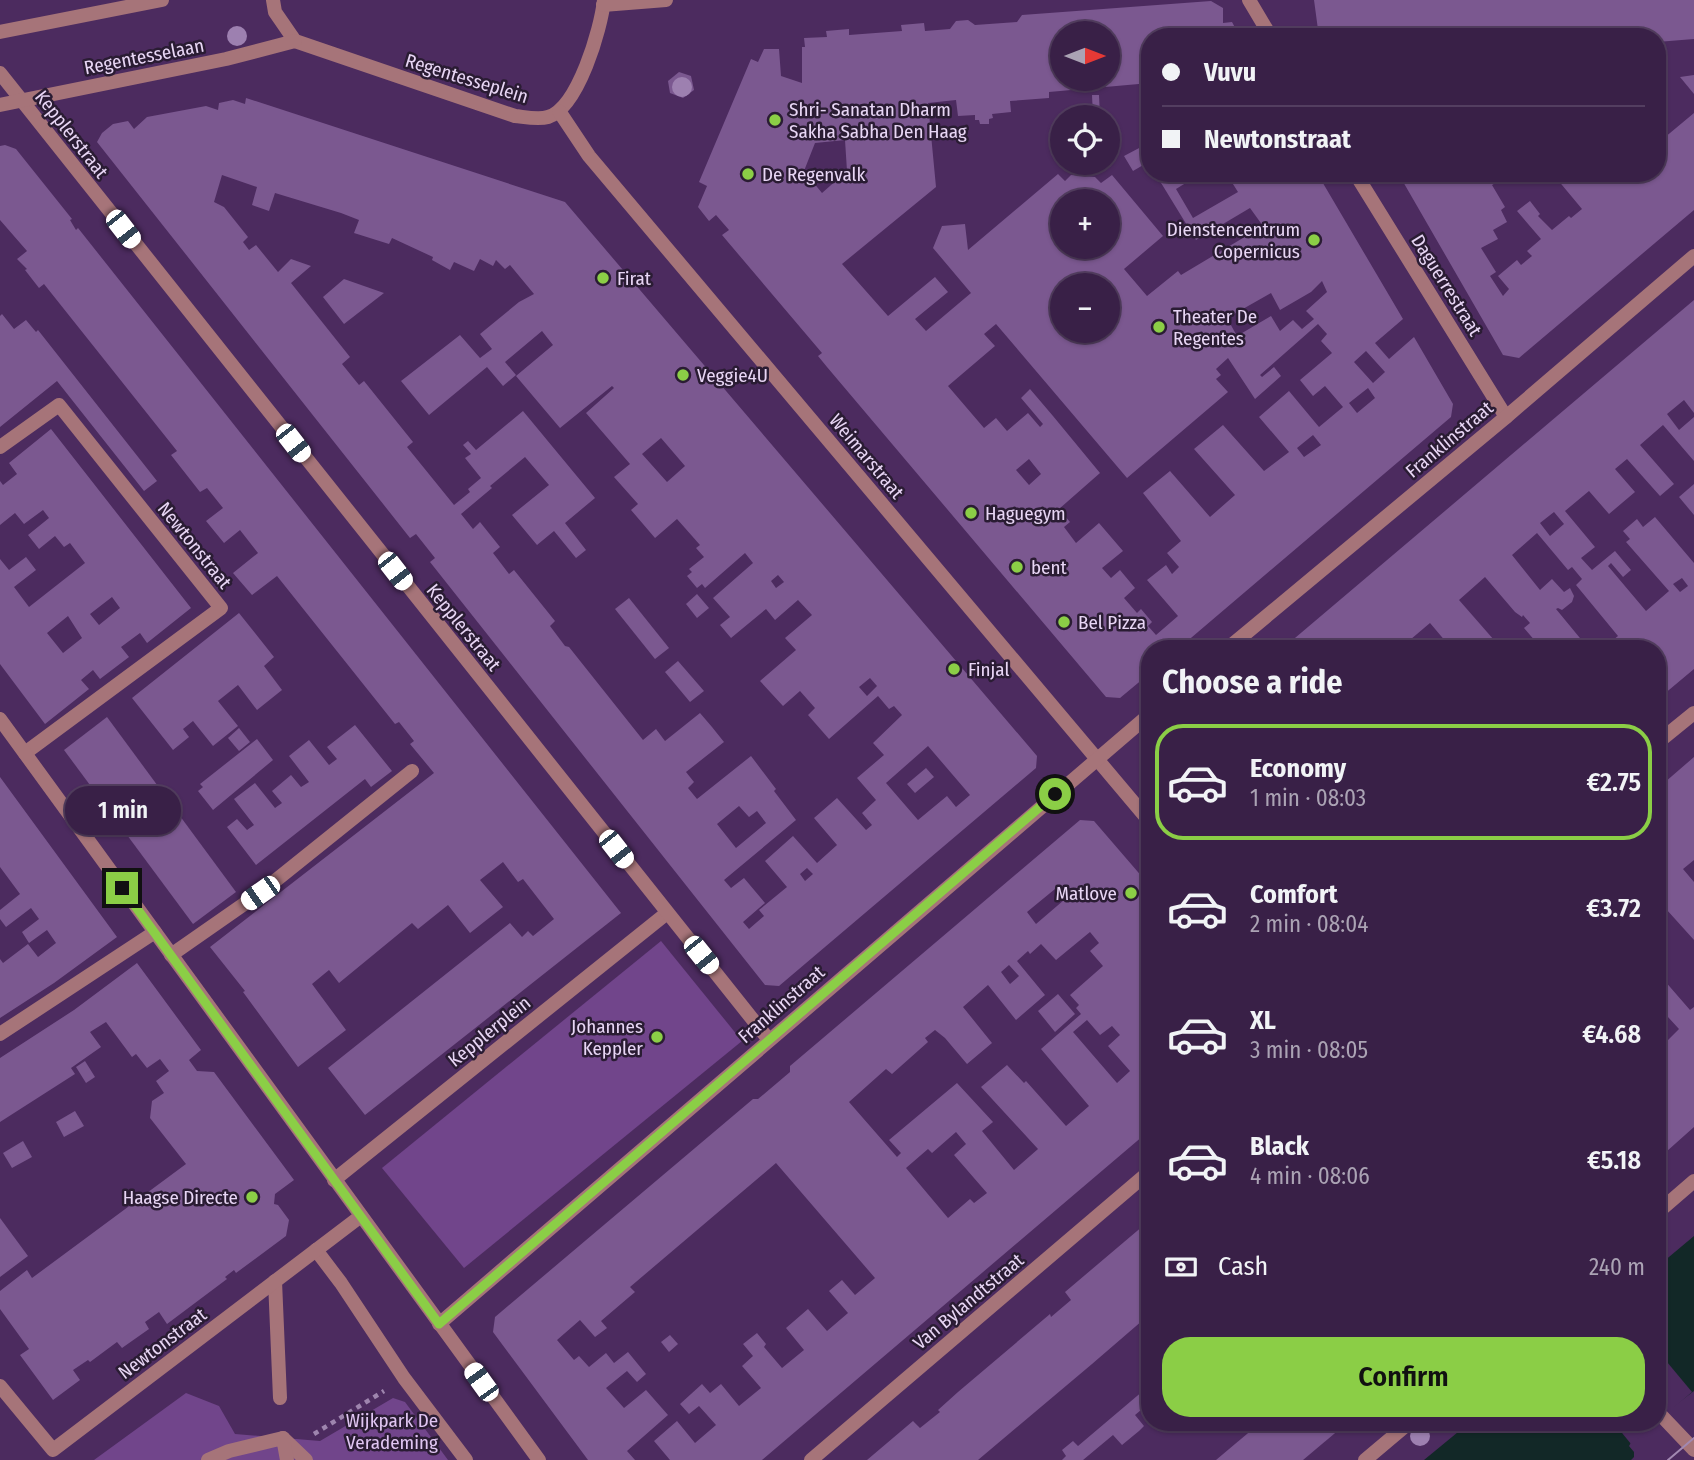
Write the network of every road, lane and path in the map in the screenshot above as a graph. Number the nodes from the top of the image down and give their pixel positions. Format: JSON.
{"nodes":[{"id":1,"x":163,"y":0,"type":"edge"},
{"id":2,"x":273,"y":0,"type":"edge"},
{"id":3,"x":666,"y":0,"type":"edge"},
{"id":4,"x":1249,"y":0,"type":"edge"},
{"id":5,"x":603,"y":2,"type":"edge"},
{"id":6,"x":1266,"y":28,"type":"edge"},
{"id":7,"x":0,"y":32,"type":"edge"},
{"id":8,"x":295,"y":41,"type":"junction"},
{"id":9,"x":0,"y":73,"type":"edge"},
{"id":10,"x":21,"y":101,"type":"junction"},
{"id":11,"x":0,"y":105,"type":"edge"},
{"id":12,"x":559,"y":111,"type":"junction"},
{"id":13,"x":1361,"y":182,"type":"edge"},
{"id":14,"x":1694,"y":256,"type":"edge"},
{"id":15,"x":1506,"y":417,"type":"junction"},
{"id":16,"x":0,"y":447,"type":"edge"},
{"id":17,"x":1238,"y":640,"type":"edge"},
{"id":18,"x":1694,"y":713,"type":"edge"},
{"id":19,"x":0,"y":719,"type":"edge"},
{"id":20,"x":1141,"y":721,"type":"edge"},
{"id":21,"x":1666,"y":736,"type":"edge"},
{"id":22,"x":25,"y":753,"type":"junction"},
{"id":23,"x":1096,"y":758,"type":"junction"},
{"id":24,"x":412,"y":771,"type":"dead end"},
{"id":25,"x":1141,"y":810,"type":"edge"},
{"id":26,"x":667,"y":913,"type":"junction"},
{"id":27,"x":155,"y":932,"type":"junction"},
{"id":28,"x":171,"y":955,"type":"junction"},
{"id":29,"x":0,"y":1034,"type":"edge"},
{"id":30,"x":769,"y":1040,"type":"junction"},
{"id":31,"x":1141,"y":1179,"type":"edge"},
{"id":32,"x":334,"y":1180,"type":"junction"},
{"id":33,"x":1694,"y":1181,"type":"edge"},
{"id":34,"x":1666,"y":1205,"type":"edge"},
{"id":35,"x":361,"y":1216,"type":"junction"},
{"id":36,"x":316,"y":1250,"type":"junction"},
{"id":37,"x":275,"y":1281,"type":"junction"},
{"id":38,"x":439,"y":1324,"type":"junction"},
{"id":39,"x":404,"y":1378,"type":"junction"},
{"id":40,"x":0,"y":1386,"type":"edge"},
{"id":41,"x":281,"y":1398,"type":"dead end"},
{"id":42,"x":1666,"y":1420,"type":"edge"},
{"id":43,"x":1399,"y":1431,"type":"edge"},
{"id":44,"x":283,"y":1438,"type":"junction"},
{"id":45,"x":1694,"y":1450,"type":"edge"},
{"id":46,"x":208,"y":1460,"type":"edge"},
{"id":47,"x":286,"y":1460,"type":"edge"},
{"id":48,"x":306,"y":1460,"type":"edge"},
{"id":49,"x":466,"y":1460,"type":"edge"},
{"id":50,"x":539,"y":1460,"type":"edge"},
{"id":51,"x":811,"y":1460,"type":"edge"},
{"id":52,"x":1365,"y":1460,"type":"edge"}],
"edges":[{"from":1,"to":7,"type":"street"},
{"from":2,"to":8,"type":"street"},
{"from":3,"to":5,"type":"street"},
{"from":4,"to":6,"type":"street"},
{"from":5,"to":12,"type":"street"},
{"from":8,"to":10,"type":"street","name":"Regentesselaan"},
{"from":8,"to":12,"type":"street","name":"Regentesseplein"},
{"from":9,"to":10,"type":"street","name":"Kepplerstraat"},
{"from":10,"to":11,"type":"street","name":"Regentesselaan"},
{"from":10,"to":26,"type":"street","name":"Kepplerstraat"},
{"from":12,"to":23,"type":"street","name":"Weimarstraat"},
{"from":13,"to":15,"type":"street","name":"Daguerrestraat"},
{"from":14,"to":15,"type":"street","name":"Franklinstraat"},
{"from":15,"to":17,"type":"street","name":"Franklinstraat"},
{"from":16,"to":22,"type":"street","name":"Newtonstraat"},
{"from":18,"to":21,"type":"street"},
{"from":19,"to":22,"type":"street"},
{"from":20,"to":23,"type":"street","name":"Franklinstraat"},
{"from":22,"to":27,"type":"street"},
{"from":23,"to":25,"type":"street","name":"Weimarstraat"},
{"from":23,"to":30,"type":"street","name":"Franklinstraat"},
{"from":24,"to":28,"type":"street"},
{"from":26,"to":30,"type":"street","name":"Kepplerstraat"},
{"from":26,"to":32,"type":"street","name":"Kepplerplein"},
{"from":27,"to":28,"type":"street"},
{"from":27,"to":29,"type":"street"},
{"from":28,"to":32,"type":"street"},
{"from":30,"to":38,"type":"street","name":"Franklinstraat"},
{"from":31,"to":51,"type":"street","name":"Van Bylandtstraat"},
{"from":32,"to":35,"type":"street"},
{"from":33,"to":34,"type":"street"},
{"from":35,"to":36,"type":"street","name":"Newtonstraat"},
{"from":35,"to":38,"type":"street"},
{"from":36,"to":37,"type":"street","name":"Newtonstraat"},
{"from":36,"to":39,"type":"street"},
{"from":37,"to":40,"type":"street","name":"Newtonstraat"},
{"from":37,"to":41,"type":"street"},
{"from":38,"to":50,"type":"street"},
{"from":39,"to":44,"type":"path"},
{"from":39,"to":49,"type":"street"},
{"from":42,"to":45,"type":"street"},
{"from":43,"to":52,"type":"street"},
{"from":44,"to":46,"type":"street"},
{"from":44,"to":47,"type":"street"},
{"from":44,"to":48,"type":"street"}]}
